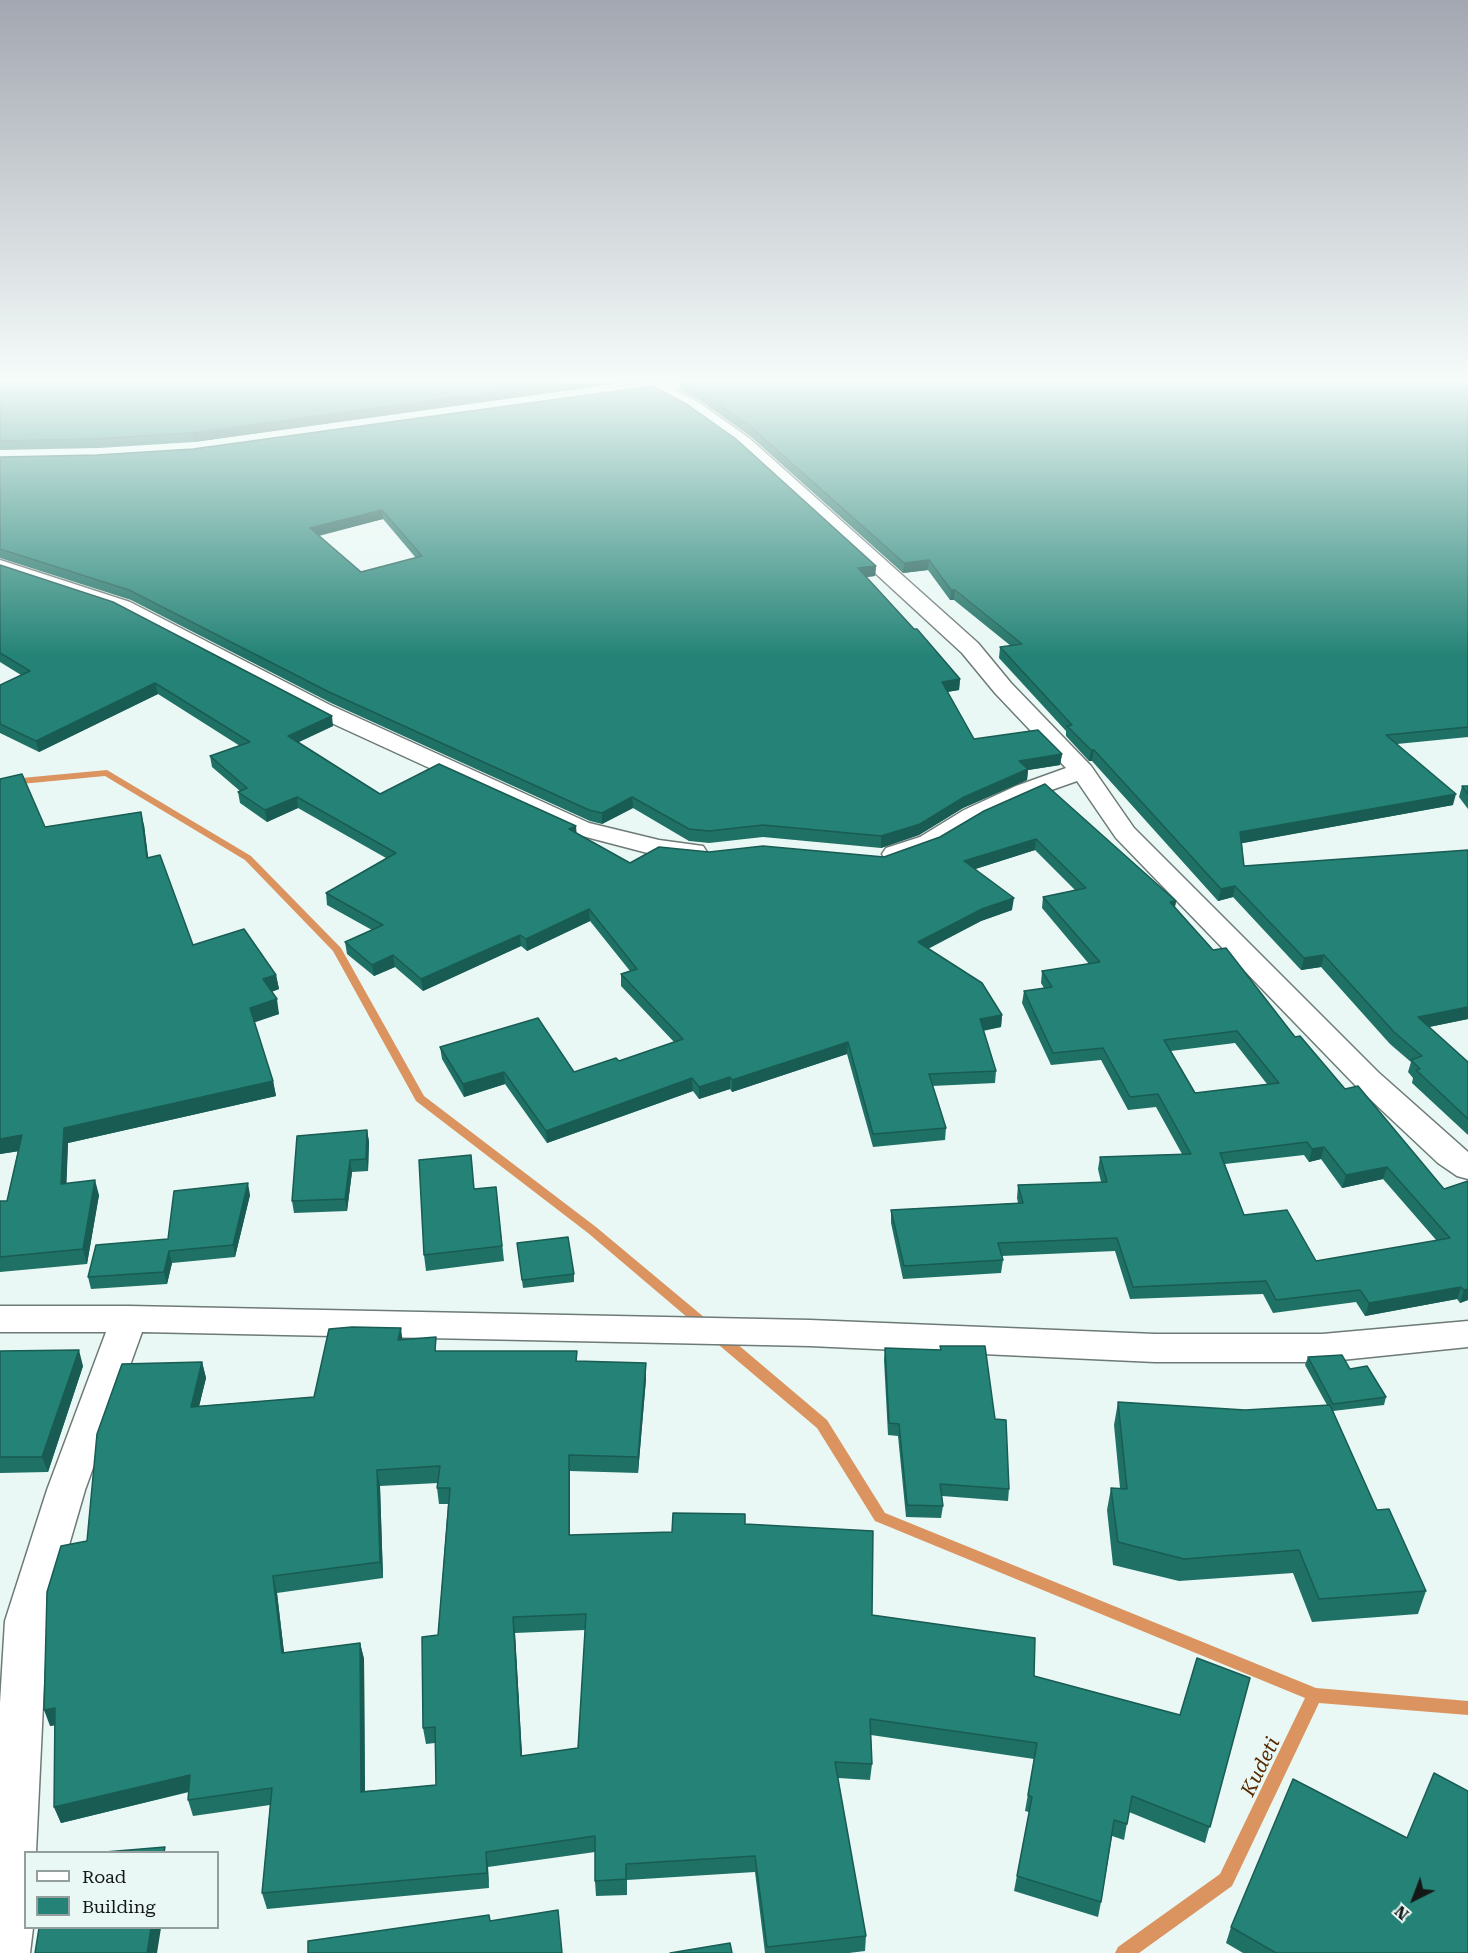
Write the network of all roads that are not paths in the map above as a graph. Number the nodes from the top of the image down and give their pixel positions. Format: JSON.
{"nodes":[{"id":1,"x":778,"y":474,"type":"edge"},
{"id":2,"x":0,"y":566,"type":"edge"},
{"id":3,"x":1082,"y":771,"type":"junction"},
{"id":4,"x":719,"y":852,"type":"edge"},
{"id":5,"x":873,"y":857,"type":"edge"},
{"id":6,"x":1468,"y":1168,"type":"edge"},
{"id":7,"x":0,"y":1319,"type":"edge"},
{"id":8,"x":129,"y":1319,"type":"junction"},
{"id":9,"x":1468,"y":1334,"type":"edge"},
{"id":10,"x":8,"y":1948,"type":"dead end"}],
"edges":[{"from":1,"to":3,"type":"street"},
{"from":2,"to":4,"type":"street"},
{"from":3,"to":5,"type":"street"},
{"from":3,"to":6,"type":"street"},
{"from":7,"to":8,"type":"street"},
{"from":8,"to":9,"type":"street"},
{"from":8,"to":10,"type":"street"}]}
